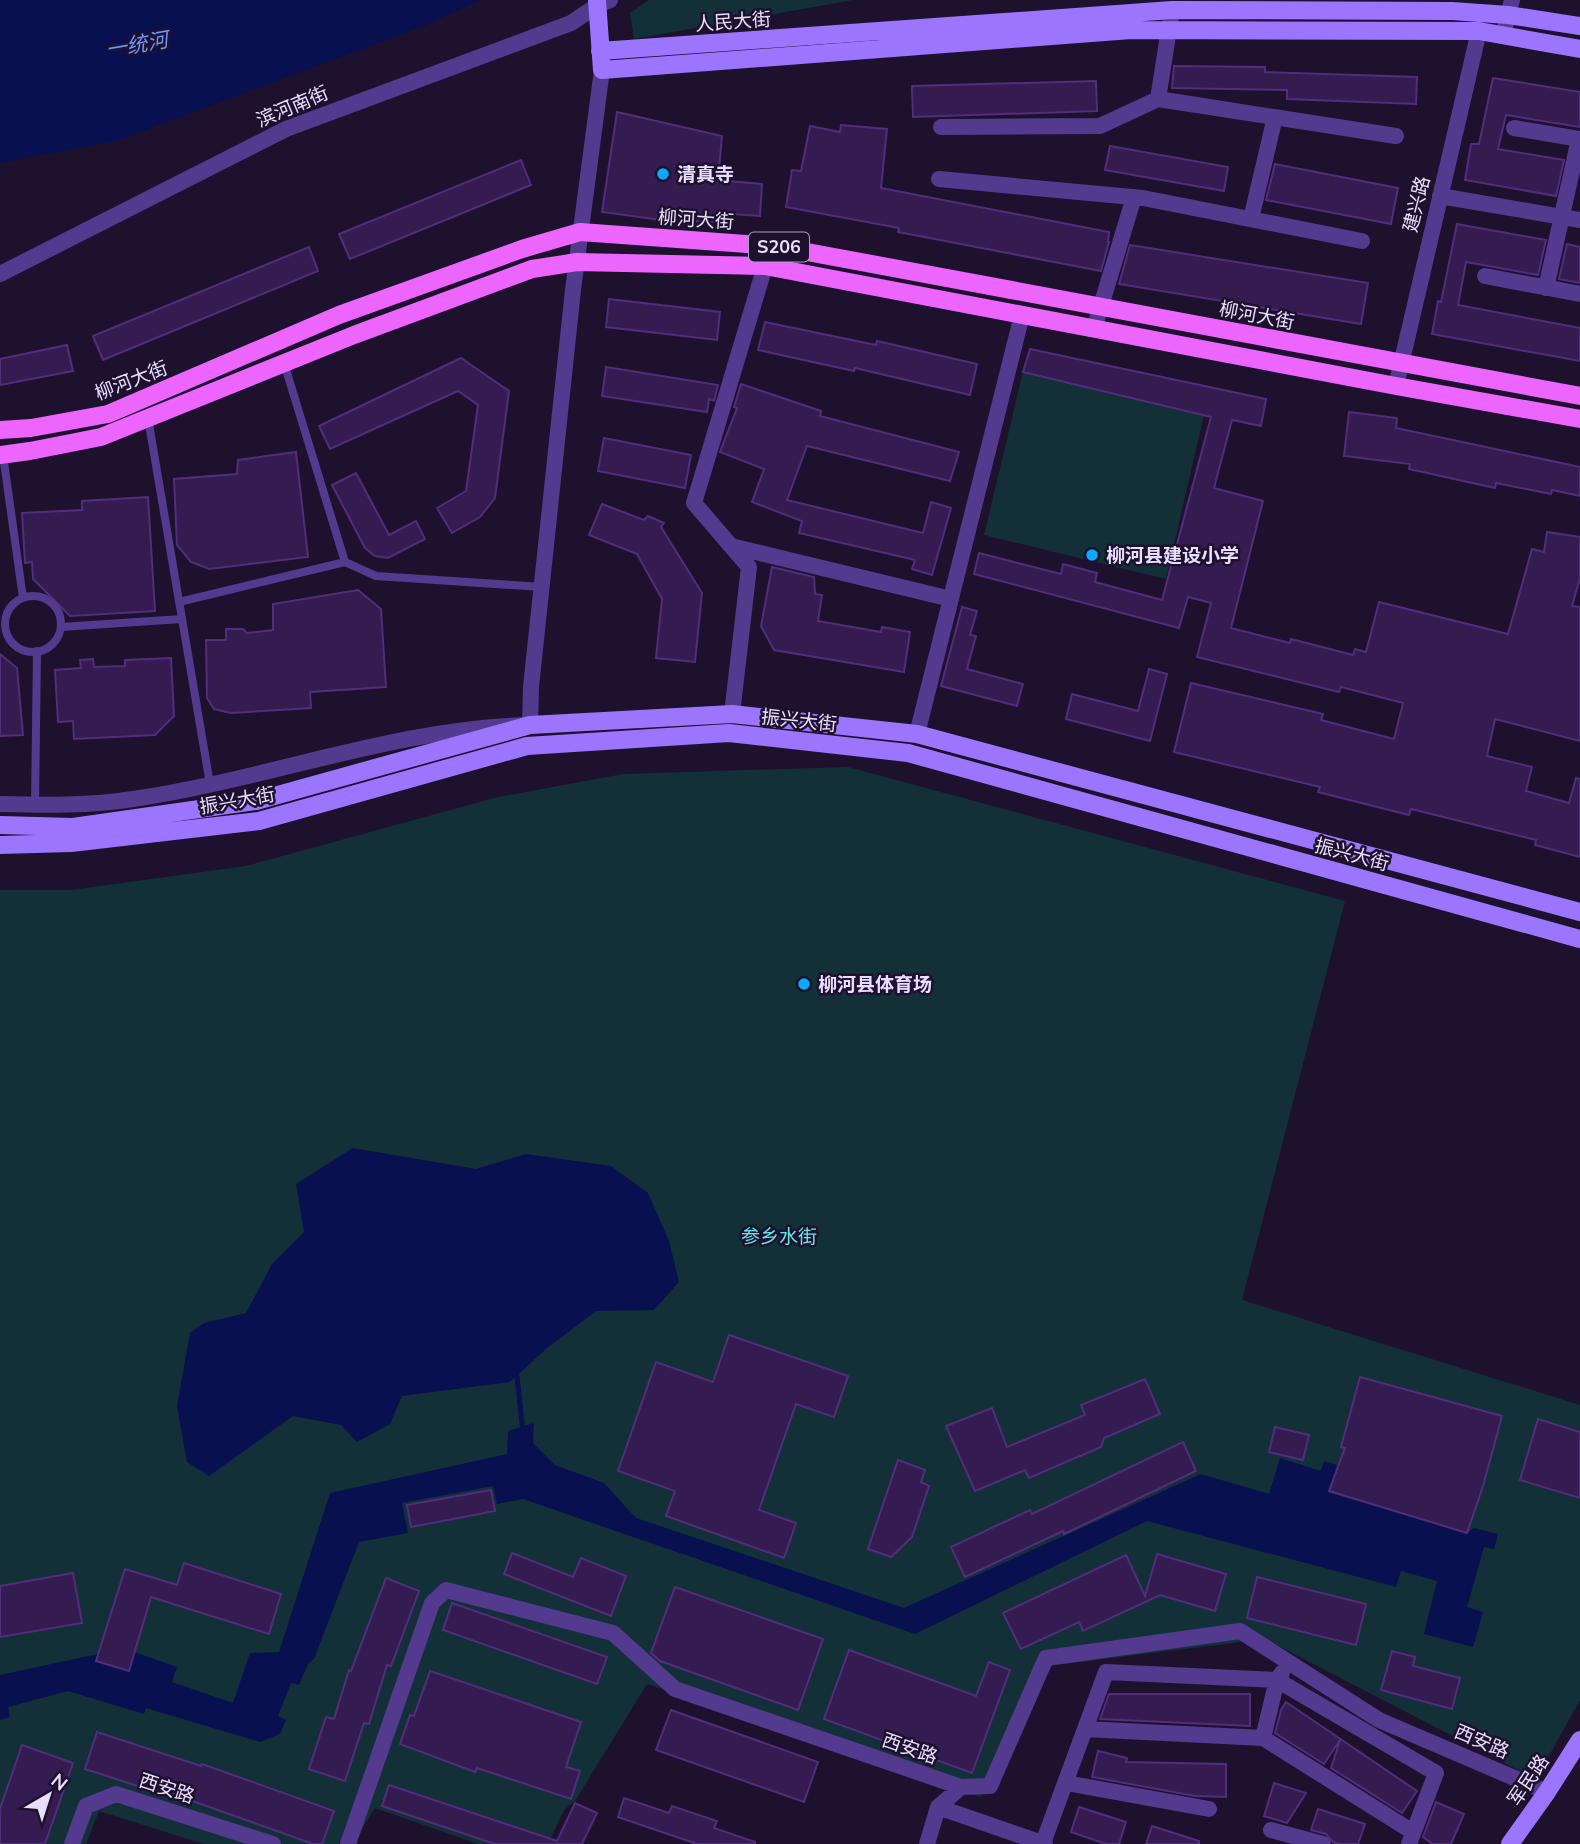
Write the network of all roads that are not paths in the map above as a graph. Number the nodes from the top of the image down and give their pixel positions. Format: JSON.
{"nodes":[{"id":1,"x":602,"y":2,"type":"edge"},
{"id":2,"x":1453,"y":5,"type":"edge"},
{"id":3,"x":1510,"y":7,"type":"edge"},
{"id":4,"x":1172,"y":10,"type":"junction"},
{"id":5,"x":1580,"y":26,"type":"edge"},
{"id":6,"x":1169,"y":31,"type":"junction"},
{"id":7,"x":1449,"y":31,"type":"junction"},
{"id":8,"x":1479,"y":31,"type":"junction"},
{"id":9,"x":1503,"y":35,"type":"junction"},
{"id":10,"x":1580,"y":49,"type":"edge"},
{"id":11,"x":600,"y":51,"type":"junction"},
{"id":12,"x":602,"y":70,"type":"junction"},
{"id":13,"x":1158,"y":99,"type":"junction"},
{"id":14,"x":1275,"y":117,"type":"junction"},
{"id":15,"x":942,"y":127,"type":"dead end"},
{"id":16,"x":1514,"y":128,"type":"dead end"},
{"id":17,"x":1396,"y":136,"type":"dead end"},
{"id":18,"x":1580,"y":139,"type":"edge"},
{"id":19,"x":940,"y":179,"type":"dead end"},
{"id":20,"x":1440,"y":196,"type":"junction"},
{"id":21,"x":1134,"y":197,"type":"junction"},
{"id":22,"x":1562,"y":217,"type":"junction"},
{"id":23,"x":1251,"y":219,"type":"junction"},
{"id":24,"x":1580,"y":220,"type":"edge"},
{"id":25,"x":580,"y":232,"type":"junction"},
{"id":26,"x":1362,"y":241,"type":"dead end"},
{"id":27,"x":577,"y":262,"type":"junction"},
{"id":28,"x":765,"y":266,"type":"junction"},
{"id":29,"x":0,"y":274,"type":"edge"},
{"id":30,"x":1485,"y":276,"type":"dead end"},
{"id":31,"x":1546,"y":288,"type":"junction"},
{"id":32,"x":1580,"y":294,"type":"edge"},
{"id":33,"x":1100,"y":307,"type":"junction"},
{"id":34,"x":1022,"y":315,"type":"junction"},
{"id":35,"x":1094,"y":329,"type":"junction"},
{"id":36,"x":1400,"y":362,"type":"junction"},
{"id":37,"x":284,"y":363,"type":"junction"},
{"id":38,"x":1396,"y":386,"type":"junction"},
{"id":39,"x":1580,"y":396,"type":"edge"},
{"id":40,"x":148,"y":418,"type":"junction"},
{"id":41,"x":1580,"y":419,"type":"edge"},
{"id":42,"x":0,"y":430,"type":"edge"},
{"id":43,"x":1,"y":455,"type":"edge"},
{"id":44,"x":731,"y":546,"type":"junction"},
{"id":45,"x":345,"y":562,"type":"junction"},
{"id":46,"x":542,"y":587,"type":"junction"},
{"id":47,"x":23,"y":598,"type":"junction"},
{"id":48,"x":951,"y":599,"type":"junction"},
{"id":49,"x":179,"y":602,"type":"junction"},
{"id":50,"x":3,"y":618,"type":"edge"},
{"id":51,"x":181,"y":619,"type":"junction"},
{"id":52,"x":61,"y":627,"type":"junction"},
{"id":53,"x":37,"y":651,"type":"junction"},
{"id":54,"x":732,"y":714,"type":"junction"},
{"id":55,"x":530,"y":725,"type":"junction"},
{"id":56,"x":917,"y":734,"type":"junction"},
{"id":57,"x":210,"y":784,"type":"junction"},
{"id":58,"x":0,"y":804,"type":"edge"},
{"id":59,"x":34,"y":805,"type":"junction"},
{"id":60,"x":0,"y":825,"type":"edge"},
{"id":61,"x":0,"y":845,"type":"edge"},
{"id":62,"x":1580,"y":912,"type":"edge"},
{"id":63,"x":1580,"y":939,"type":"edge"},
{"id":64,"x":1290,"y":1663,"type":"junction"},
{"id":65,"x":1278,"y":1680,"type":"junction"},
{"id":66,"x":1085,"y":1730,"type":"junction"},
{"id":67,"x":1264,"y":1738,"type":"junction"},
{"id":68,"x":1580,"y":1740,"type":"edge"},
{"id":69,"x":1066,"y":1783,"type":"junction"},
{"id":70,"x":961,"y":1787,"type":"junction"},
{"id":71,"x":1547,"y":1792,"type":"junction"},
{"id":72,"x":938,"y":1807,"type":"junction"},
{"id":73,"x":1209,"y":1809,"type":"dead end"},
{"id":74,"x":1270,"y":1830,"type":"dead end"},
{"id":75,"x":1411,"y":1838,"type":"edge"},
{"id":76,"x":72,"y":1844,"type":"edge"},
{"id":77,"x":273,"y":1844,"type":"edge"},
{"id":78,"x":348,"y":1844,"type":"edge"},
{"id":79,"x":927,"y":1844,"type":"edge"},
{"id":80,"x":1044,"y":1844,"type":"edge"},
{"id":81,"x":1323,"y":1844,"type":"edge"},
{"id":82,"x":1510,"y":1844,"type":"edge"}],
"edges":[{"from":1,"to":11,"type":"street"},
{"from":1,"to":29,"type":"street","name":"滨河南街"},
{"from":2,"to":3,"type":"street","name":"人民大街"},
{"from":2,"to":4,"type":"street","name":"人民大街"},
{"from":2,"to":7,"type":"street"},
{"from":3,"to":5,"type":"street","name":"人民大街"},
{"from":3,"to":9,"type":"street"},
{"from":4,"to":6,"type":"street"},
{"from":4,"to":11,"type":"street","name":"人民大街"},
{"from":6,"to":7,"type":"street","name":"人民大街"},
{"from":6,"to":12,"type":"street","name":"人民大街"},
{"from":6,"to":13,"type":"street"},
{"from":7,"to":8,"type":"street","name":"人民大街"},
{"from":8,"to":9,"type":"street","name":"人民大街"},
{"from":8,"to":20,"type":"street","name":"建兴路"},
{"from":9,"to":10,"type":"street","name":"人民大街"},
{"from":11,"to":12,"type":"street"},
{"from":12,"to":25,"type":"street"},
{"from":13,"to":14,"type":"street"},
{"from":13,"to":15,"type":"street"},
{"from":14,"to":17,"type":"street"},
{"from":14,"to":23,"type":"street"},
{"from":16,"to":18,"type":"street"},
{"from":18,"to":22,"type":"street"},
{"from":19,"to":21,"type":"street"},
{"from":20,"to":22,"type":"street"},
{"from":20,"to":36,"type":"street","name":"建兴路"},
{"from":21,"to":23,"type":"street"},
{"from":21,"to":33,"type":"street"},
{"from":22,"to":24,"type":"street"},
{"from":22,"to":31,"type":"street"},
{"from":23,"to":26,"type":"street"},
{"from":25,"to":27,"type":"street"},
{"from":25,"to":33,"type":"main road","name":"柳河大街","number":"S206"},
{"from":25,"to":42,"type":"main road","name":"柳河大街","number":"S206"},
{"from":27,"to":28,"type":"main road","number":"S206"},
{"from":27,"to":37,"type":"main road","number":"S206"},
{"from":27,"to":46,"type":"street"},
{"from":28,"to":34,"type":"main road","number":"S206"},
{"from":28,"to":44,"type":"street"},
{"from":30,"to":31,"type":"street"},
{"from":31,"to":32,"type":"street"},
{"from":33,"to":35,"type":"street"},
{"from":33,"to":36,"type":"main road","name":"柳河大街","number":"S206"},
{"from":34,"to":35,"type":"main road","number":"S206"},
{"from":34,"to":48,"type":"street"},
{"from":35,"to":38,"type":"main road","number":"S206"},
{"from":36,"to":38,"type":"street","name":"建兴路"},
{"from":36,"to":39,"type":"main road","name":"柳河大街","number":"S206"},
{"from":37,"to":40,"type":"main road","number":"S206"},
{"from":37,"to":45,"type":"lane"},
{"from":38,"to":41,"type":"main road","number":"S206"},
{"from":40,"to":43,"type":"main road","number":"S206"},
{"from":40,"to":49,"type":"lane"},
{"from":43,"to":47,"type":"lane"},
{"from":44,"to":48,"type":"street"},
{"from":44,"to":54,"type":"street"},
{"from":45,"to":46,"type":"lane"},
{"from":45,"to":49,"type":"lane"},
{"from":46,"to":55,"type":"street"},
{"from":47,"to":50,"type":"lane"},
{"from":47,"to":52,"type":"lane"},
{"from":48,"to":56,"type":"street"},
{"from":49,"to":51,"type":"lane"},
{"from":50,"to":53,"type":"lane"},
{"from":51,"to":52,"type":"lane"},
{"from":51,"to":57,"type":"lane"},
{"from":52,"to":53,"type":"lane"},
{"from":53,"to":59,"type":"lane"},
{"from":54,"to":55,"type":"street","name":"振兴大街"},
{"from":54,"to":56,"type":"street","name":"振兴大街"},
{"from":55,"to":57,"type":"street"},
{"from":55,"to":60,"type":"street","name":"振兴大街"},
{"from":56,"to":62,"type":"street","name":"振兴大街"},
{"from":57,"to":59,"type":"street"},
{"from":58,"to":59,"type":"street"},
{"from":61,"to":63,"type":"street","name":"振兴大街"},
{"from":64,"to":65,"type":"street"},
{"from":64,"to":70,"type":"street","name":"西安路"},
{"from":64,"to":71,"type":"street","name":"西安路"},
{"from":65,"to":66,"type":"street"},
{"from":65,"to":67,"type":"street"},
{"from":65,"to":75,"type":"street"},
{"from":66,"to":67,"type":"street"},
{"from":66,"to":69,"type":"street"},
{"from":67,"to":75,"type":"street"},
{"from":68,"to":71,"type":"street","name":"军民路"},
{"from":69,"to":73,"type":"street"},
{"from":69,"to":80,"type":"street"},
{"from":70,"to":72,"type":"street"},
{"from":70,"to":78,"type":"street","name":"西安路"},
{"from":71,"to":82,"type":"street","name":"军民路"},
{"from":72,"to":79,"type":"street"},
{"from":72,"to":80,"type":"street"},
{"from":74,"to":81,"type":"street"},
{"from":76,"to":77,"type":"street","name":"西安路"}]}
